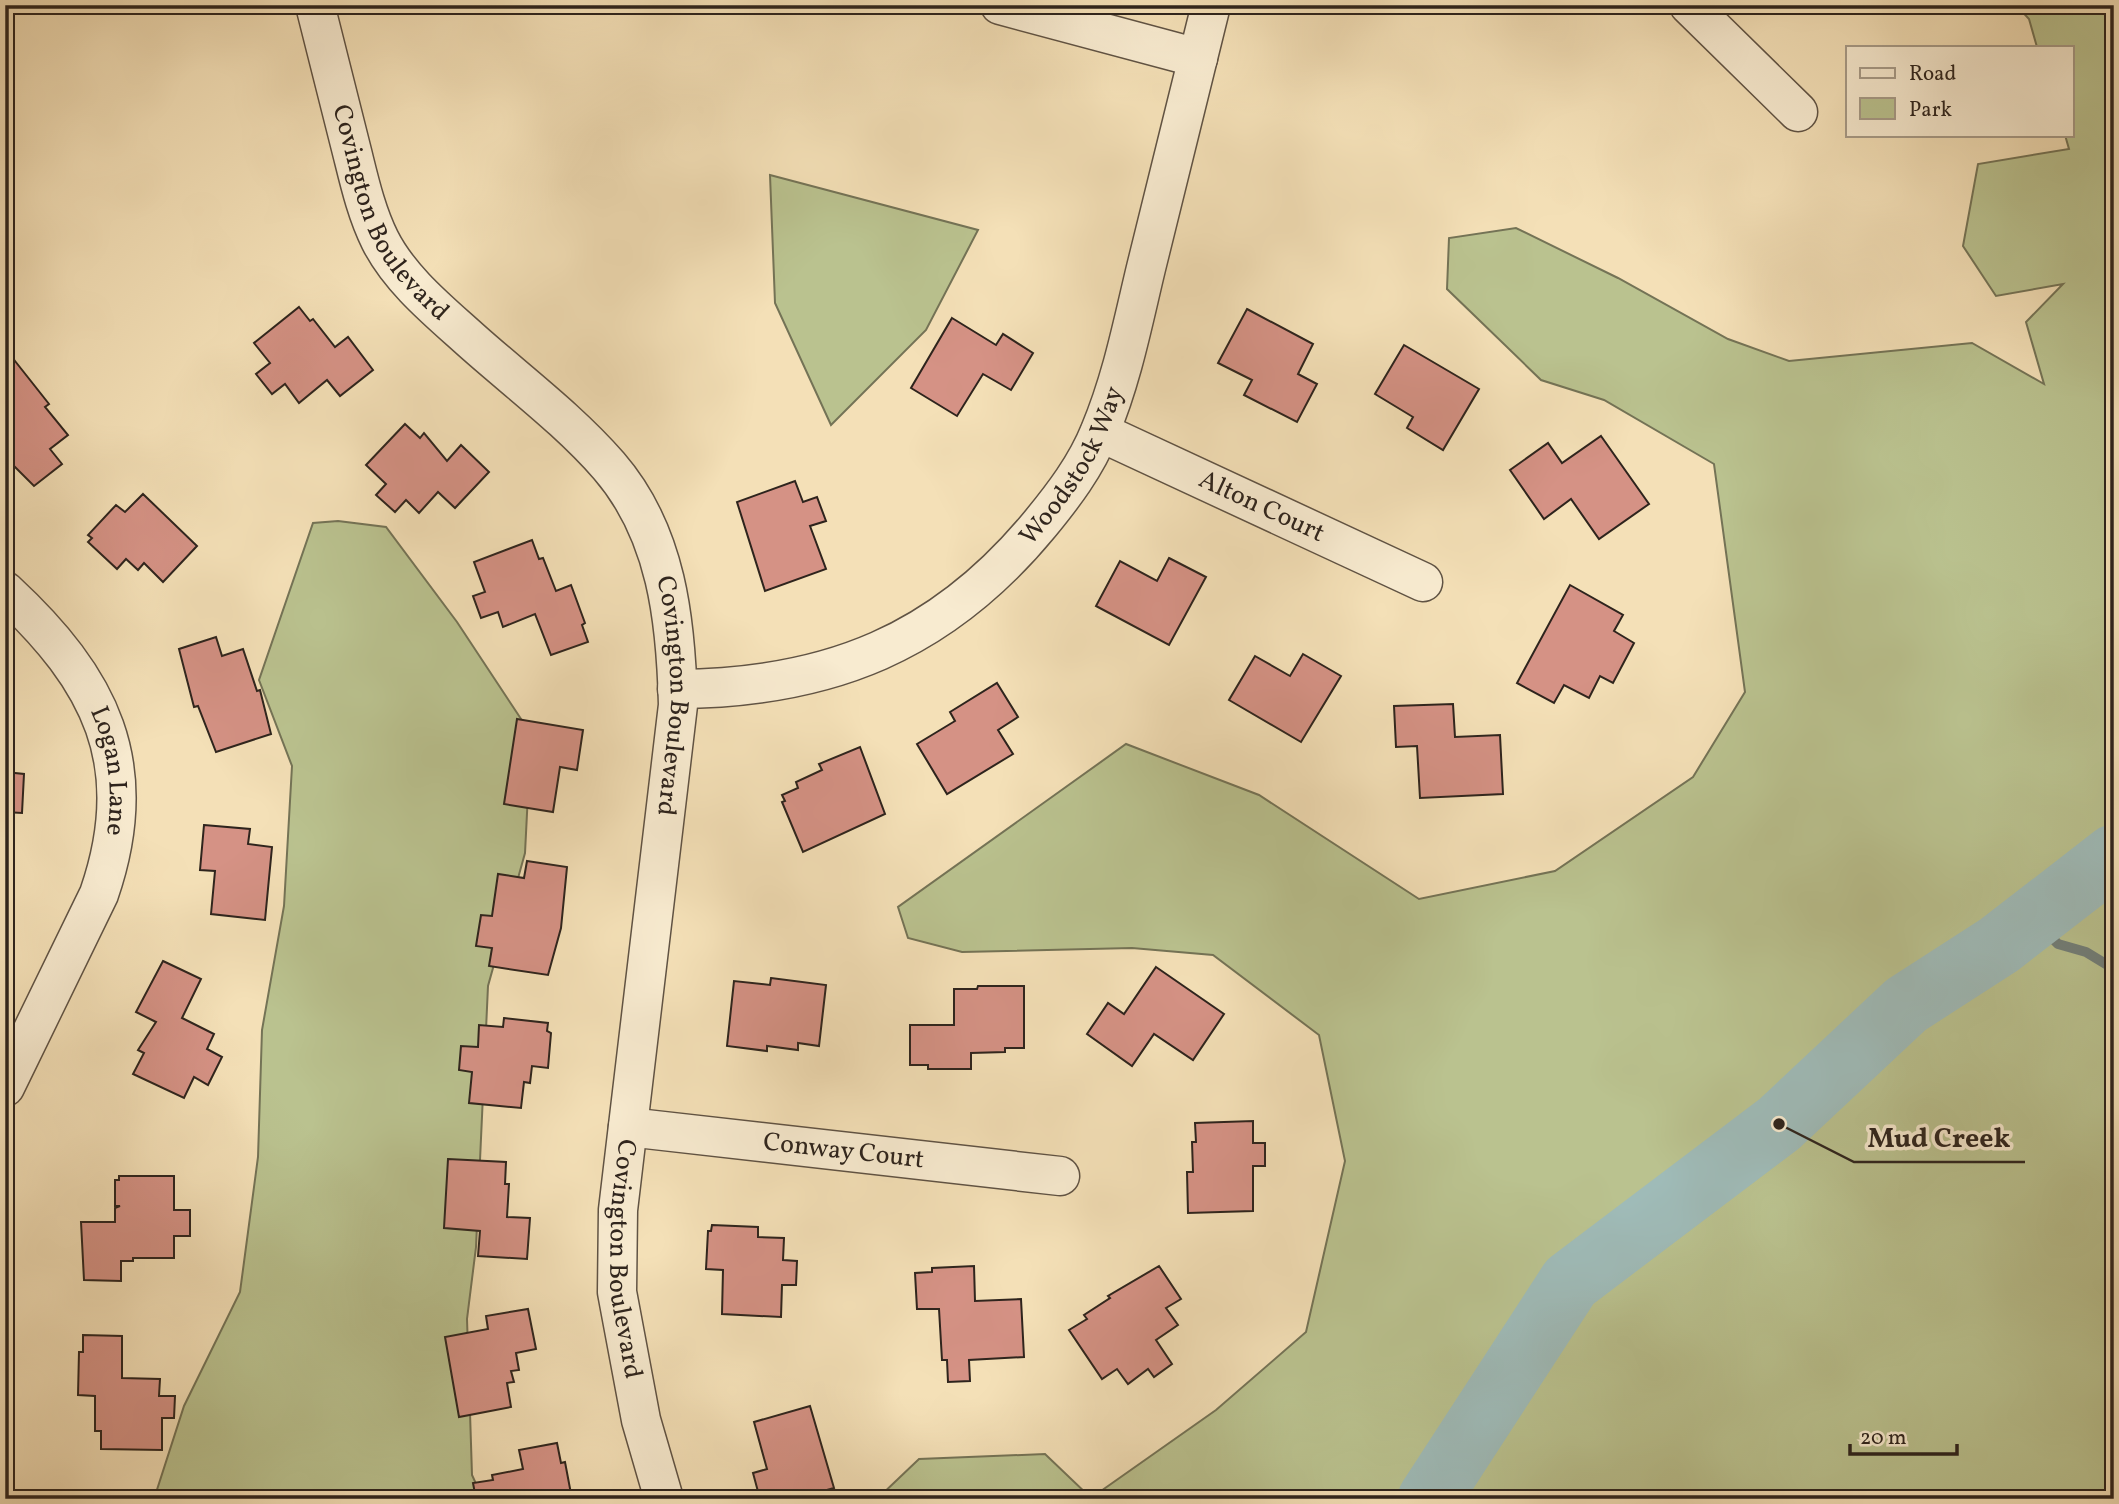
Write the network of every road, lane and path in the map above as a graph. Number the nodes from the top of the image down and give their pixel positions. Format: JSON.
{"nodes":[{"id":1,"x":315,"y":5,"type":"edge"},
{"id":2,"x":1000,"y":5,"type":"edge"},
{"id":3,"x":1211,"y":5,"type":"edge"},
{"id":4,"x":1689,"y":5,"type":"edge"},
{"id":5,"x":1198,"y":58,"type":"junction"},
{"id":6,"x":1798,"y":112,"type":"dead end"},
{"id":7,"x":1100,"y":432,"type":"junction"},
{"id":8,"x":1423,"y":582,"type":"dead end"},
{"id":9,"x":5,"y":591,"type":"edge"},
{"id":10,"x":677,"y":689,"type":"junction"},
{"id":11,"x":5,"y":1087,"type":"edge"},
{"id":12,"x":628,"y":1127,"type":"junction"},
{"id":13,"x":1060,"y":1176,"type":"dead end"},
{"id":14,"x":664,"y":1499,"type":"edge"}],
"edges":[{"from":1,"to":10,"type":"street","name":"Covington Boulevard"},
{"from":2,"to":5,"type":"street"},
{"from":3,"to":5,"type":"street","name":"Woodstock Way"},
{"from":4,"to":6,"type":"street"},
{"from":5,"to":7,"type":"street","name":"Woodstock Way"},
{"from":7,"to":8,"type":"street","name":"Alton Court"},
{"from":7,"to":10,"type":"street","name":"Woodstock Way"},
{"from":9,"to":11,"type":"street","name":"Logan Lane"},
{"from":10,"to":12,"type":"street","name":"Covington Boulevard"},
{"from":12,"to":13,"type":"street","name":"Conway Court"},
{"from":12,"to":14,"type":"street","name":"Covington Boulevard"}]}
